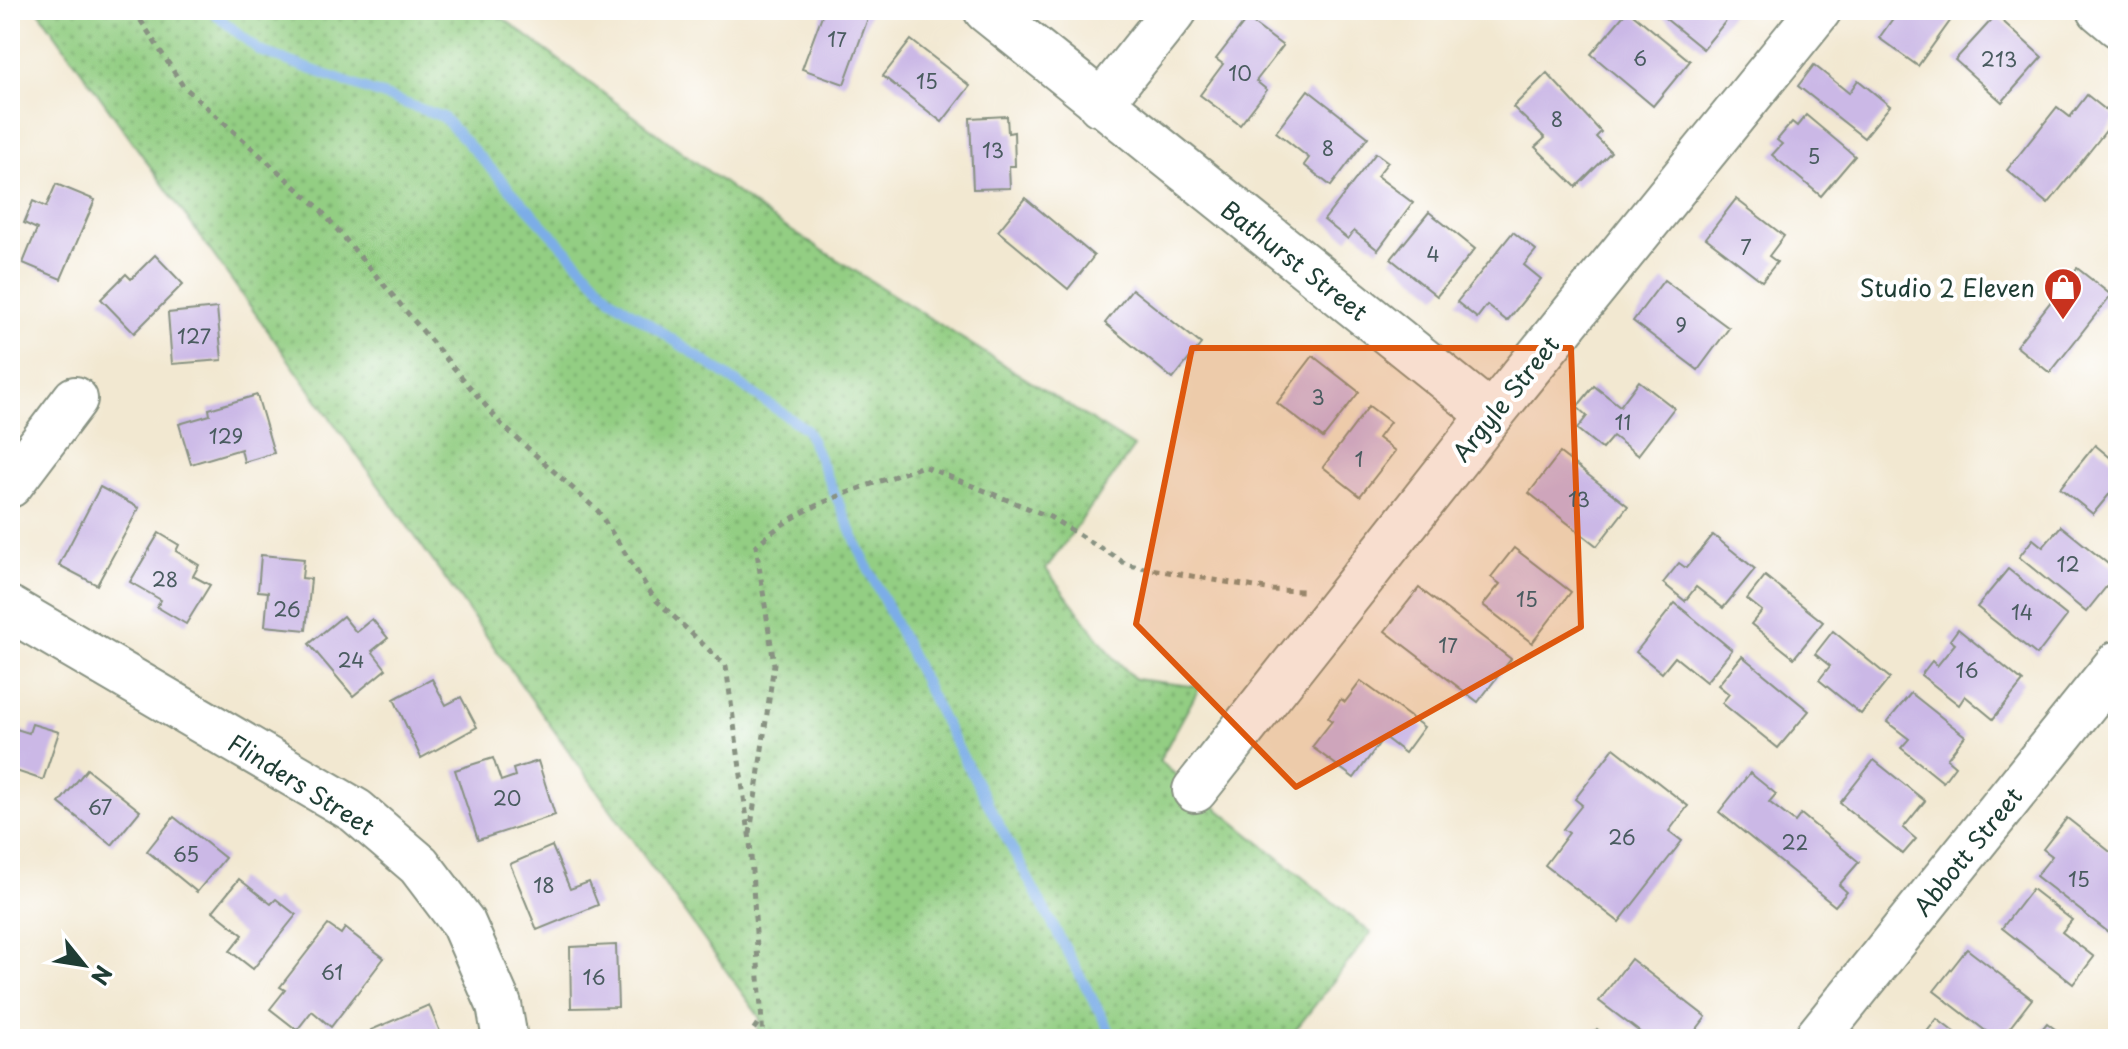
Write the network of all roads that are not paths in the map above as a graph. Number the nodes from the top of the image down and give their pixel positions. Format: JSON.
{"nodes":[{"id":1,"x":986,"y":10,"type":"edge"},
{"id":2,"x":1175,"y":10,"type":"edge"},
{"id":3,"x":1819,"y":10,"type":"edge"},
{"id":4,"x":2100,"y":10,"type":"edge"},
{"id":5,"x":2118,"y":25,"type":"edge"},
{"id":6,"x":1100,"y":104,"type":"junction"},
{"id":7,"x":75,"y":399,"type":"dead end"},
{"id":8,"x":1491,"y":415,"type":"junction"},
{"id":9,"x":10,"y":485,"type":"edge"},
{"id":10,"x":10,"y":609,"type":"edge"},
{"id":11,"x":2118,"y":663,"type":"edge"},
{"id":12,"x":1195,"y":790,"type":"dead end"},
{"id":13,"x":505,"y":1039,"type":"edge"},
{"id":14,"x":1816,"y":1039,"type":"edge"}],
"edges":[{"from":1,"to":6,"type":"main road","name":"Bathurst Street"},
{"from":2,"to":6,"type":"main road"},
{"from":3,"to":8,"type":"main road","name":"Argyle Street"},
{"from":4,"to":5,"type":"main road"},
{"from":6,"to":8,"type":"main road","name":"Bathurst Street"},
{"from":7,"to":9,"type":"main road"},
{"from":8,"to":12,"type":"main road","name":"Argyle Street"},
{"from":10,"to":13,"type":"main road","name":"Flinders Street"},
{"from":11,"to":14,"type":"main road","name":"Abbott Street"}]}
